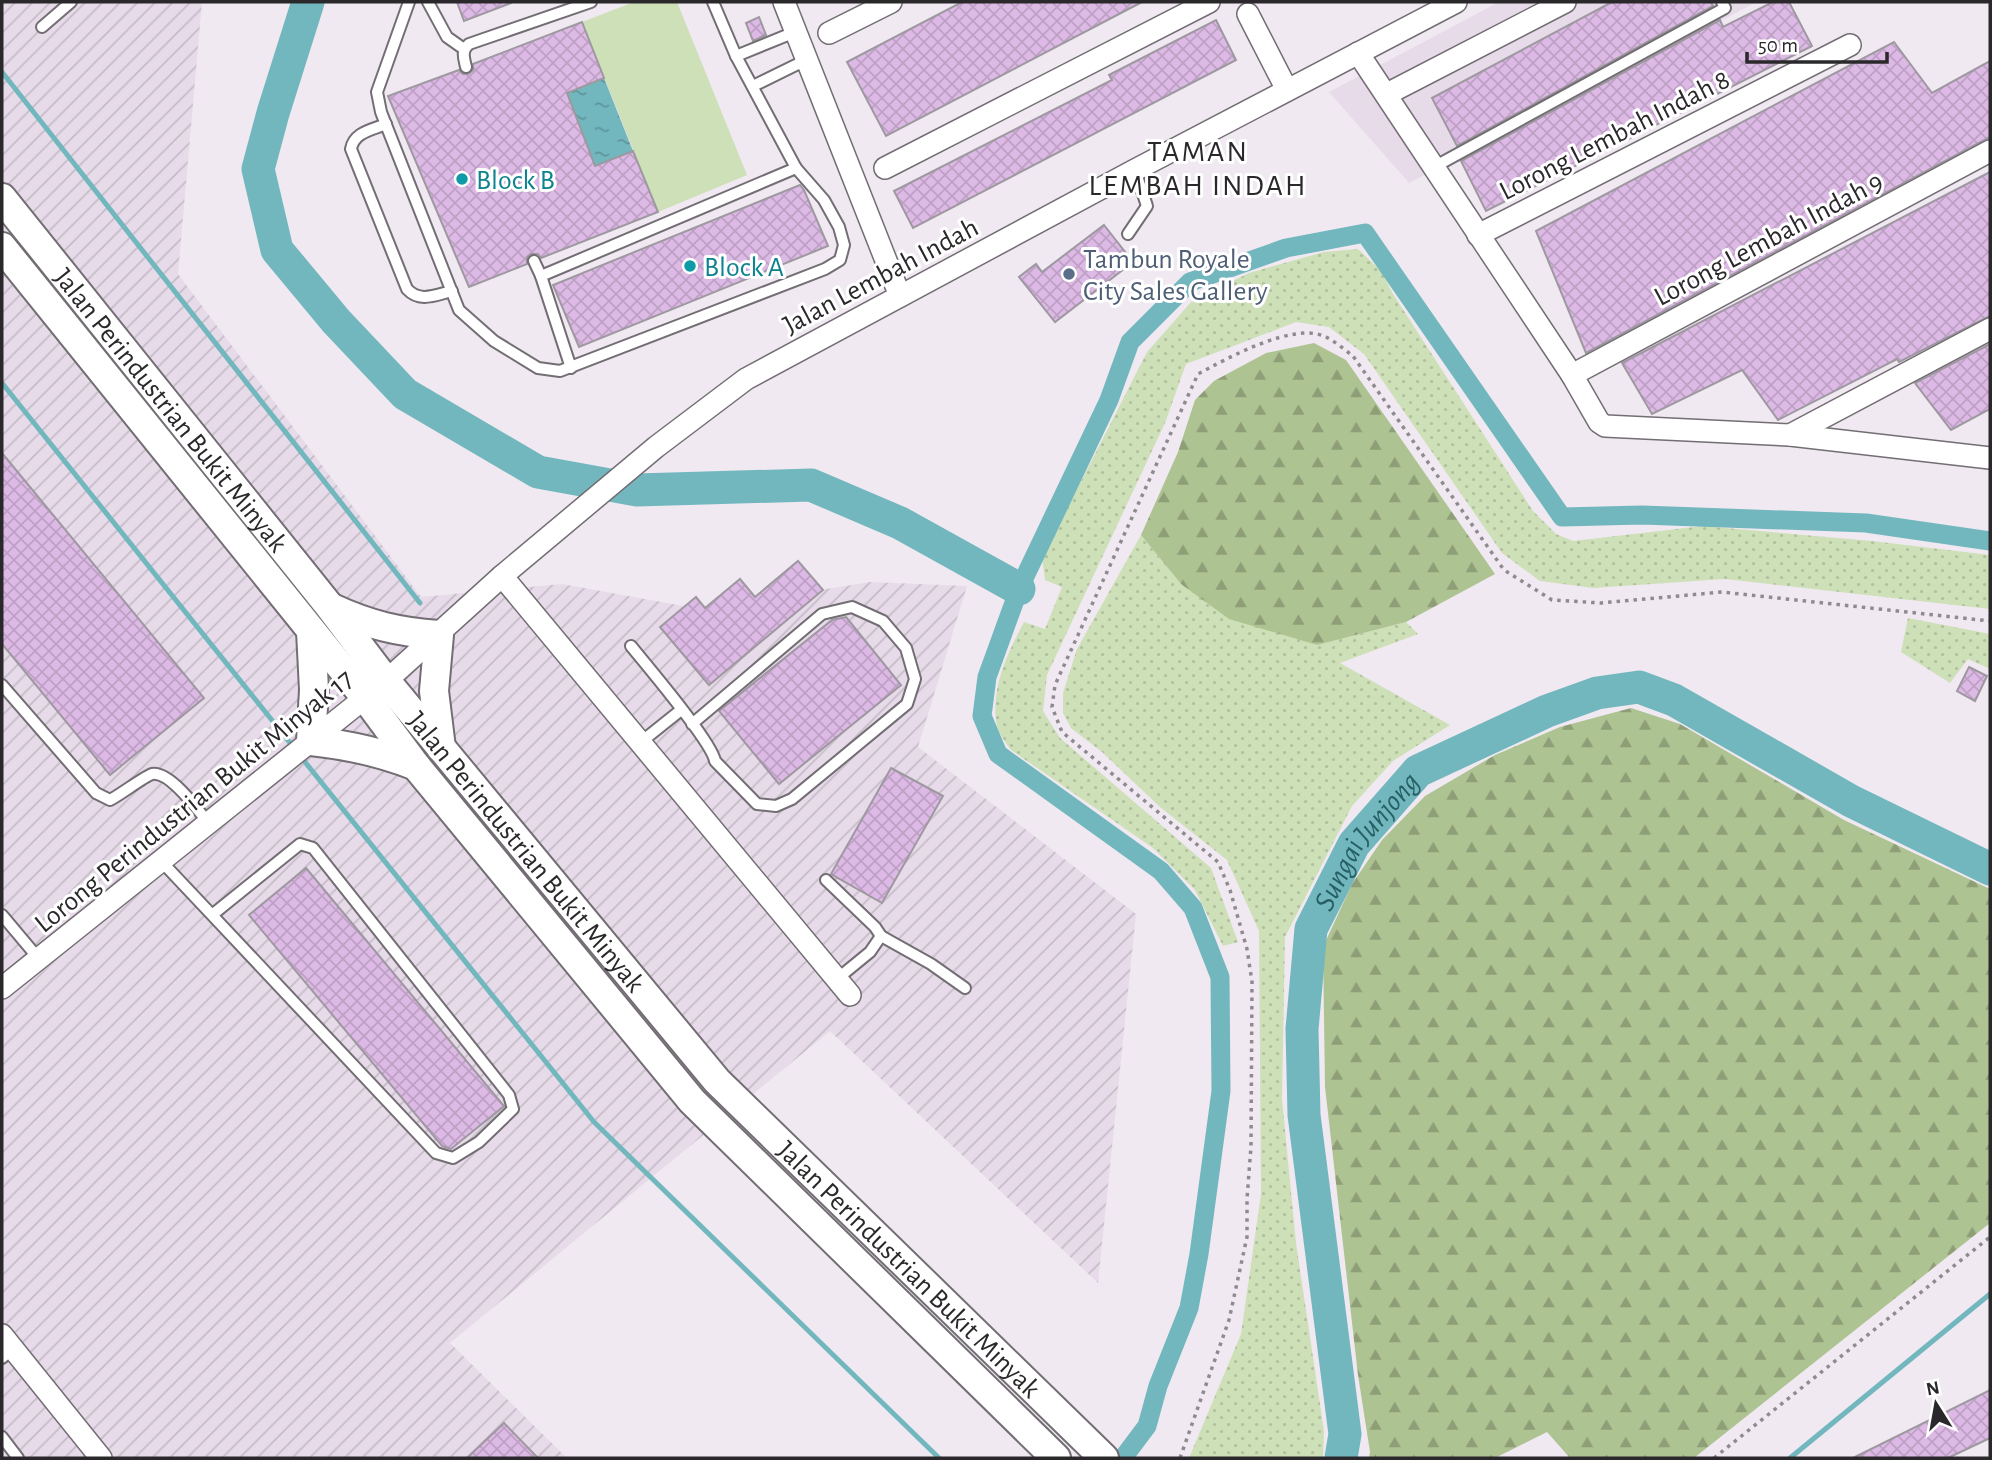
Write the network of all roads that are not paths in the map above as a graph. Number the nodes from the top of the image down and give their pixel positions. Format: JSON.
{"nodes":[{"id":1,"x":71,"y":2,"type":"edge"},
{"id":2,"x":409,"y":2,"type":"edge"},
{"id":3,"x":428,"y":2,"type":"edge"},
{"id":4,"x":591,"y":2,"type":"edge"},
{"id":5,"x":713,"y":2,"type":"edge"},
{"id":6,"x":783,"y":2,"type":"edge"},
{"id":7,"x":891,"y":2,"type":"edge"},
{"id":8,"x":1209,"y":2,"type":"edge"},
{"id":9,"x":1453,"y":2,"type":"edge"},
{"id":10,"x":1565,"y":2,"type":"edge"},
{"id":11,"x":1722,"y":2,"type":"edge"},
{"id":12,"x":1244,"y":6,"type":"edge"},
{"id":13,"x":41,"y":27,"type":"dead end"},
{"id":14,"x":795,"y":32,"type":"junction"},
{"id":15,"x":829,"y":33,"type":"dead end"},
{"id":16,"x":1850,"y":45,"type":"dead end"},
{"id":17,"x":464,"y":49,"type":"junction"},
{"id":18,"x":1358,"y":53,"type":"junction"},
{"id":19,"x":736,"y":56,"type":"junction"},
{"id":20,"x":806,"y":60,"type":"junction"},
{"id":21,"x":467,"y":67,"type":"dead end"},
{"id":22,"x":753,"y":86,"type":"junction"},
{"id":23,"x":1287,"y":90,"type":"junction"},
{"id":24,"x":1387,"y":94,"type":"junction"},
{"id":25,"x":386,"y":124,"type":"junction"},
{"id":26,"x":1990,"y":151,"type":"edge"},
{"id":27,"x":796,"y":168,"type":"junction"},
{"id":28,"x":886,"y":168,"type":"dead end"},
{"id":29,"x":1135,"y":170,"type":"junction"},
{"id":30,"x":1438,"y":172,"type":"junction"},
{"id":31,"x":2,"y":198,"type":"edge"},
{"id":32,"x":1128,"y":234,"type":"dead end"},
{"id":33,"x":1479,"y":235,"type":"junction"},
{"id":34,"x":2,"y":247,"type":"edge"},
{"id":35,"x":534,"y":261,"type":"dead end"},
{"id":36,"x":541,"y":276,"type":"junction"},
{"id":37,"x":452,"y":291,"type":"junction"},
{"id":38,"x":900,"y":296,"type":"junction"},
{"id":39,"x":1990,"y":329,"type":"edge"},
{"id":40,"x":571,"y":368,"type":"junction"},
{"id":41,"x":1572,"y":375,"type":"junction"},
{"id":42,"x":1790,"y":435,"type":"junction"},
{"id":43,"x":1990,"y":458,"type":"edge"},
{"id":44,"x":502,"y":576,"type":"junction"},
{"id":45,"x":330,"y":607,"type":"junction"},
{"id":46,"x":311,"y":631,"type":"junction"},
{"id":47,"x":439,"y":635,"type":"junction"},
{"id":48,"x":631,"y":646,"type":"dead end"},
{"id":49,"x":2,"y":685,"type":"edge"},
{"id":50,"x":375,"y":689,"type":"junction"},
{"id":51,"x":681,"y":710,"type":"junction"},
{"id":52,"x":692,"y":724,"type":"junction"},
{"id":53,"x":641,"y":742,"type":"junction"},
{"id":54,"x":301,"y":748,"type":"junction"},
{"id":55,"x":441,"y":748,"type":"junction"},
{"id":56,"x":416,"y":766,"type":"junction"},
{"id":57,"x":209,"y":824,"type":"junction"},
{"id":58,"x":162,"y":862,"type":"junction"},
{"id":59,"x":826,"y":880,"type":"dead end"},
{"id":60,"x":212,"y":915,"type":"junction"},
{"id":61,"x":2,"y":916,"type":"edge"},
{"id":62,"x":881,"y":936,"type":"junction"},
{"id":63,"x":39,"y":959,"type":"junction"},
{"id":64,"x":843,"y":987,"type":"joint"},
{"id":65,"x":2,"y":988,"type":"edge"},
{"id":66,"x":965,"y":988,"type":"dead end"},
{"id":67,"x":6,"y":1347,"type":"edge"},
{"id":68,"x":2,"y":1437,"type":"edge"},
{"id":69,"x":1054,"y":1457,"type":"edge"},
{"id":70,"x":18,"y":1458,"type":"edge"},
{"id":71,"x":101,"y":1458,"type":"edge"},
{"id":72,"x":1104,"y":1458,"type":"edge"}],
"edges":[{"from":1,"to":13,"type":"lane"},
{"from":2,"to":25,"type":"lane"},
{"from":3,"to":17,"type":"lane"},
{"from":4,"to":17,"type":"lane"},
{"from":5,"to":19,"type":"lane"},
{"from":6,"to":14,"type":"street"},
{"from":7,"to":15,"type":"street"},
{"from":8,"to":28,"type":"street"},
{"from":9,"to":18,"type":"street","name":"Jalan Lembah Indah"},
{"from":10,"to":24,"type":"street"},
{"from":11,"to":30,"type":"lane"},
{"from":12,"to":23,"type":"street"},
{"from":14,"to":19,"type":"lane"},
{"from":14,"to":20,"type":"street"},
{"from":16,"to":33,"type":"street","name":"Lorong Lembah Indah 8"},
{"from":17,"to":21,"type":"lane"},
{"from":18,"to":23,"type":"street","name":"Jalan Lembah Indah"},
{"from":18,"to":24,"type":"street"},
{"from":19,"to":22,"type":"lane"},
{"from":20,"to":22,"type":"lane"},
{"from":20,"to":38,"type":"street"},
{"from":22,"to":27,"type":"lane"},
{"from":23,"to":29,"type":"street","name":"Jalan Lembah Indah"},
{"from":24,"to":30,"type":"street"},
{"from":25,"to":37,"type":"lane"},
{"from":25,"to":37,"type":"lane"},
{"from":26,"to":41,"type":"street","name":"Lorong Lembah Indah 9"},
{"from":27,"to":36,"type":"lane"},
{"from":27,"to":40,"type":"lane"},
{"from":29,"to":32,"type":"lane"},
{"from":29,"to":38,"type":"street","name":"Jalan Lembah Indah"},
{"from":30,"to":33,"type":"street"},
{"from":31,"to":45,"type":"main road","name":"Jalan Perindustrian Bukit Minyak"},
{"from":33,"to":41,"type":"street"},
{"from":34,"to":46,"type":"main road","name":"Jalan Perindustrian Bukit Minyak"},
{"from":35,"to":36,"type":"lane"},
{"from":36,"to":40,"type":"lane"},
{"from":37,"to":40,"type":"lane"},
{"from":38,"to":44,"type":"street","name":"Jalan Lembah Indah"},
{"from":39,"to":42,"type":"street"},
{"from":41,"to":42,"type":"street"},
{"from":42,"to":43,"type":"street"},
{"from":44,"to":47,"type":"street","name":"Jalan Lembah Indah"},
{"from":44,"to":53,"type":"street"},
{"from":45,"to":47,"type":"main road"},
{"from":45,"to":50,"type":"main road","name":"Jalan Perindustrian Bukit Minyak"},
{"from":46,"to":50,"type":"main road","name":"Jalan Perindustrian Bukit Minyak"},
{"from":46,"to":54,"type":"main road"},
{"from":47,"to":50,"type":"street","name":"Jalan Lembah Indah"},
{"from":47,"to":55,"type":"main road"},
{"from":48,"to":51,"type":"lane"},
{"from":49,"to":57,"type":"lane"},
{"from":50,"to":54,"type":"street","name":"Lorong Perindustrian Bukit Minyak 17"},
{"from":50,"to":55,"type":"main road","name":"Jalan Perindustrian Bukit Minyak"},
{"from":50,"to":56,"type":"main road","name":"Jalan Perindustrian Bukit Minyak"},
{"from":51,"to":52,"type":"lane"},
{"from":51,"to":53,"type":"lane"},
{"from":52,"to":52,"type":"lane"},
{"from":53,"to":64,"type":"street"},
{"from":54,"to":56,"type":"main road"},
{"from":54,"to":57,"type":"street","name":"Lorong Perindustrian Bukit Minyak 17"},
{"from":55,"to":72,"type":"main road","name":"Jalan Perindustrian Bukit Minyak"},
{"from":56,"to":69,"type":"main road","name":"Jalan Perindustrian Bukit Minyak"},
{"from":57,"to":58,"type":"street","name":"Lorong Perindustrian Bukit Minyak 17"},
{"from":58,"to":60,"type":"lane"},
{"from":58,"to":63,"type":"street","name":"Lorong Perindustrian Bukit Minyak 17"},
{"from":59,"to":62,"type":"lane"},
{"from":60,"to":60,"type":"lane"},
{"from":61,"to":63,"type":"lane"},
{"from":62,"to":64,"type":"lane"},
{"from":62,"to":66,"type":"lane"},
{"from":63,"to":65,"type":"street","name":"Lorong Perindustrian Bukit Minyak 17"},
{"from":67,"to":71,"type":"street"},
{"from":68,"to":70,"type":"lane"}]}
